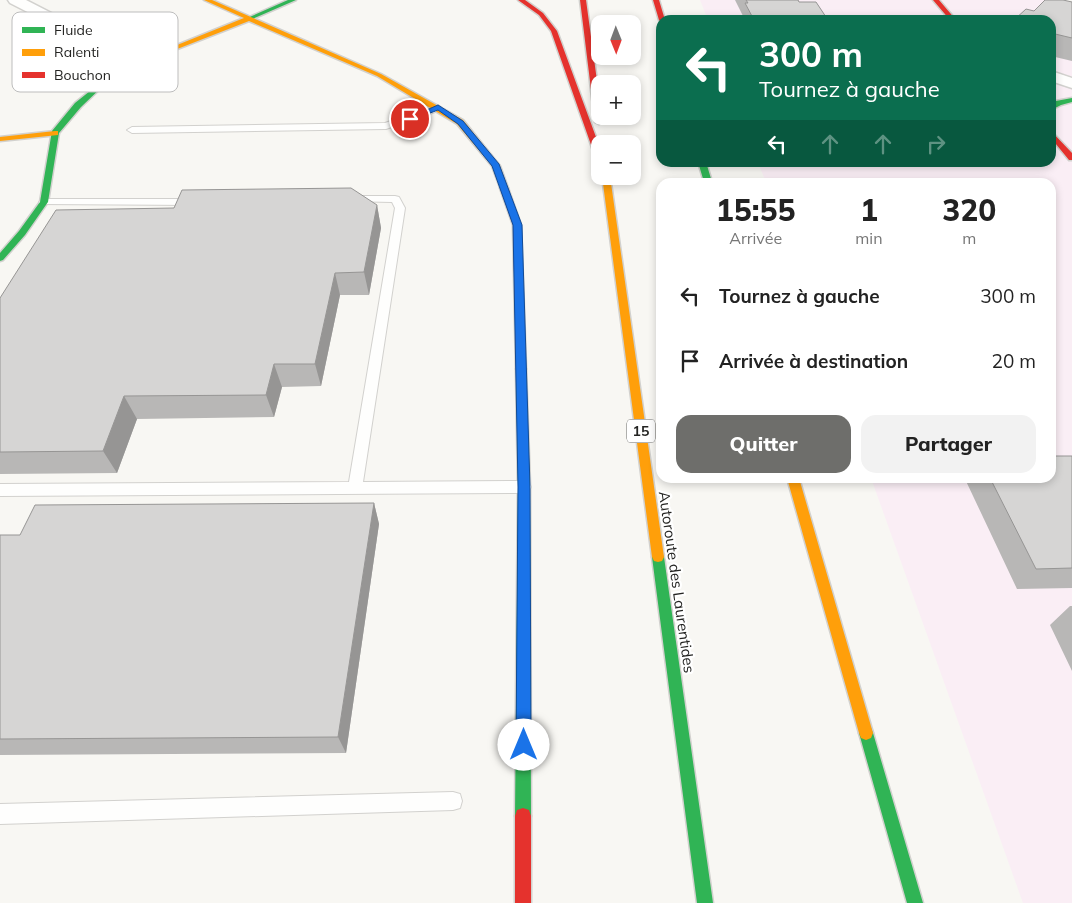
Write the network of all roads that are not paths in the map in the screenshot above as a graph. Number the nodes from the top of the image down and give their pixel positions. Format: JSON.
{"nodes":[{"id":1,"x":15,"y":0,"type":"edge"},
{"id":2,"x":207,"y":0,"type":"edge"},
{"id":3,"x":271,"y":0,"type":"edge"},
{"id":4,"x":521,"y":0,"type":"edge"},
{"id":5,"x":583,"y":0,"type":"edge"},
{"id":6,"x":656,"y":0,"type":"edge"},
{"id":7,"x":936,"y":0,"type":"edge"},
{"id":8,"x":288,"y":2,"type":"edge"},
{"id":9,"x":38,"y":12,"type":"edge"},
{"id":10,"x":660,"y":15,"type":"edge"},
{"id":11,"x":950,"y":15,"type":"edge"},
{"id":12,"x":243,"y":17,"type":"junction"},
{"id":13,"x":278,"y":32,"type":"junction"},
{"id":14,"x":178,"y":48,"type":"edge"},
{"id":15,"x":1056,"y":78,"type":"edge"},
{"id":16,"x":1072,"y":83,"type":"edge"},
{"id":17,"x":93,"y":92,"type":"edge"},
{"id":18,"x":1072,"y":100,"type":"edge"},
{"id":19,"x":1056,"y":105,"type":"edge"},
{"id":20,"x":438,"y":108,"type":"junction"},
{"id":21,"x":132,"y":130,"type":"dead end"},
{"id":22,"x":55,"y":132,"type":"junction"},
{"id":23,"x":591,"y":135,"type":"edge"},
{"id":24,"x":601,"y":135,"type":"edge"},
{"id":25,"x":0,"y":139,"type":"edge"},
{"id":26,"x":1056,"y":140,"type":"edge"},
{"id":27,"x":1072,"y":158,"type":"edge"},
{"id":28,"x":607,"y":185,"type":"edge"},
{"id":29,"x":335,"y":200,"type":"edge"},
{"id":30,"x":44,"y":202,"type":"junction"},
{"id":31,"x":204,"y":202,"type":"edge"},
{"id":32,"x":0,"y":258,"type":"edge"},
{"id":33,"x":794,"y":483,"type":"edge"},
{"id":34,"x":524,"y":487,"type":"junction"},
{"id":35,"x":355,"y":488,"type":"junction"},
{"id":36,"x":0,"y":490,"type":"edge"},
{"id":37,"x":453,"y":801,"type":"dead end"},
{"id":38,"x":0,"y":814,"type":"edge"},
{"id":39,"x":523,"y":903,"type":"edge"},
{"id":40,"x":705,"y":903,"type":"edge"},
{"id":41,"x":915,"y":903,"type":"edge"}],
"edges":[{"from":1,"to":9,"type":"street"},
{"from":2,"to":12,"type":"main road"},
{"from":3,"to":12,"type":"main road"},
{"from":4,"to":23,"type":"main road"},
{"from":5,"to":24,"type":"main road"},
{"from":6,"to":10,"type":"main road"},
{"from":7,"to":11,"type":"main road"},
{"from":8,"to":12,"type":"main road"},
{"from":8,"to":13,"type":"main road"},
{"from":12,"to":13,"type":"main road"},
{"from":12,"to":14,"type":"main road"},
{"from":13,"to":20,"type":"main road"},
{"from":15,"to":16,"type":"street"},
{"from":17,"to":22,"type":"main road"},
{"from":18,"to":19,"type":"main road"},
{"from":20,"to":21,"type":"lane"},
{"from":20,"to":34,"type":"main road"},
{"from":22,"to":25,"type":"main road"},
{"from":22,"to":30,"type":"main road"},
{"from":26,"to":27,"type":"main road"},
{"from":28,"to":40,"type":"main road","name":"Autoroute des Laurentides","number":"15"},
{"from":29,"to":35,"type":"lane"},
{"from":30,"to":31,"type":"lane"},
{"from":30,"to":32,"type":"main road"},
{"from":33,"to":41,"type":"main road"},
{"from":34,"to":35,"type":"lane"},
{"from":34,"to":39,"type":"main road"},
{"from":35,"to":36,"type":"lane"},
{"from":37,"to":38,"type":"lane"}]}
